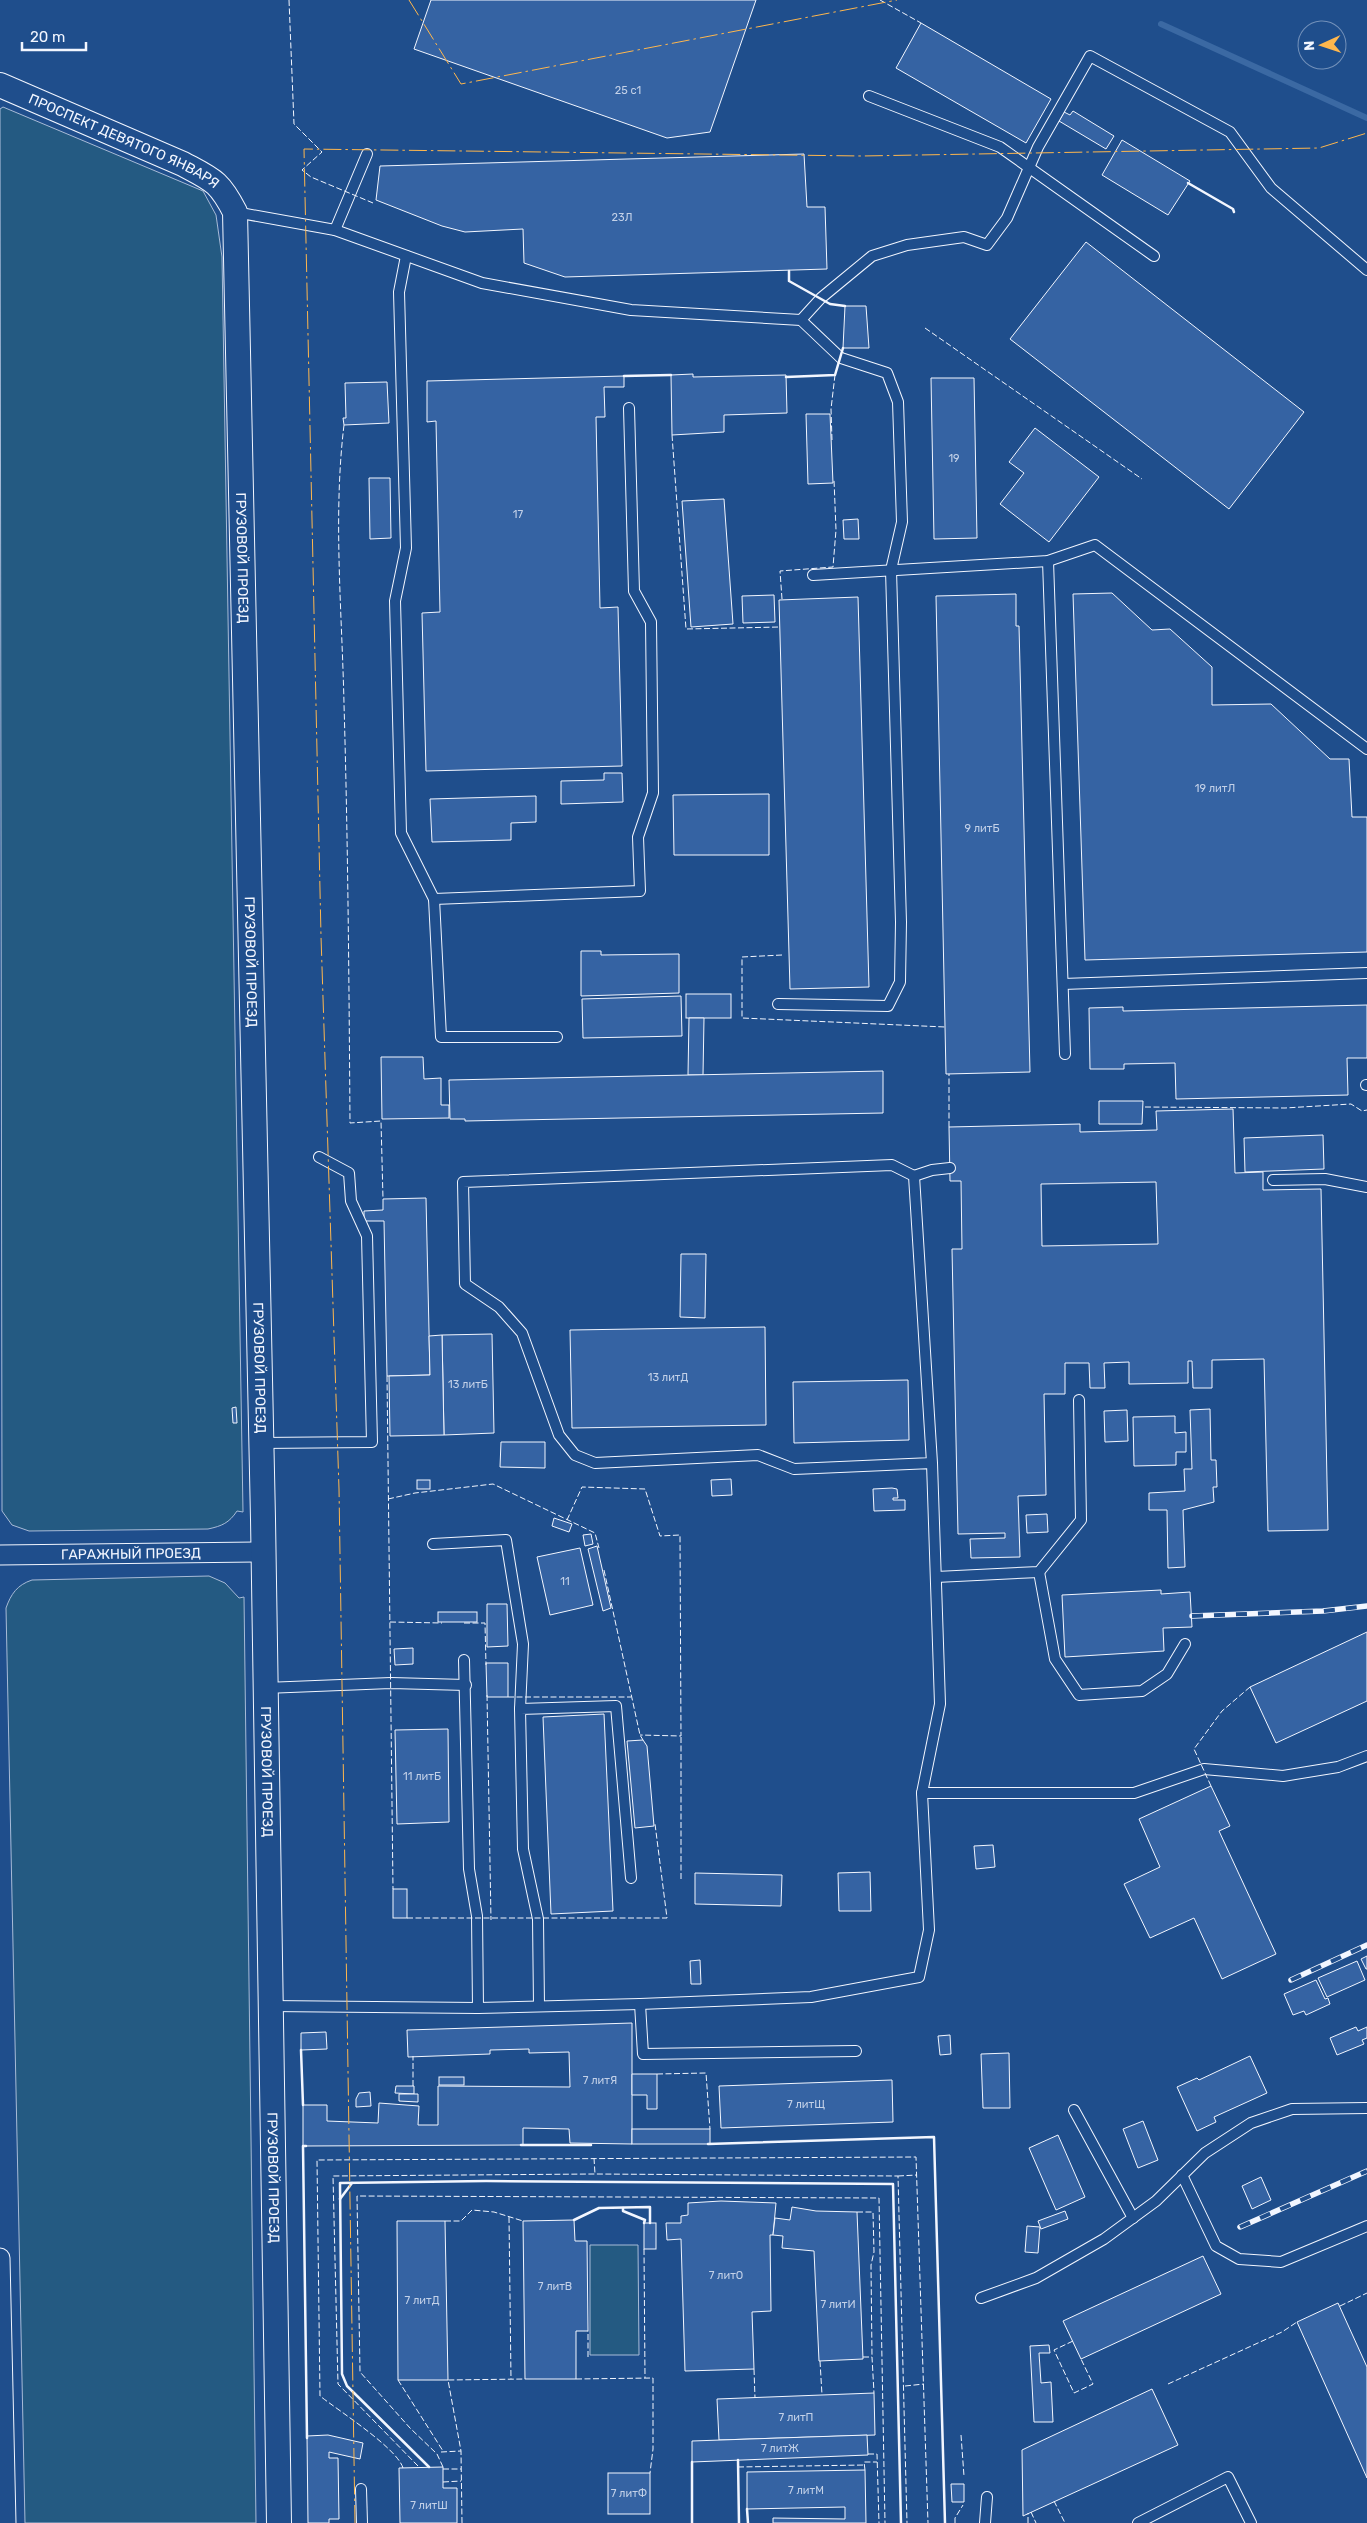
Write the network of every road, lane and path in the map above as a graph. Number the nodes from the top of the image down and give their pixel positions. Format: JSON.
{"nodes":[{"id":1,"x":0,"y":85,"type":"edge"},
{"id":2,"x":869,"y":96,"type":"dead end"},
{"id":3,"x":367,"y":154,"type":"dead end"},
{"id":4,"x":1028,"y":167,"type":"junction"},
{"id":5,"x":235,"y":212,"type":"junction"},
{"id":6,"x":335,"y":230,"type":"junction"},
{"id":7,"x":406,"y":256,"type":"junction"},
{"id":8,"x":1154,"y":256,"type":"dead end"},
{"id":9,"x":1367,"y":270,"type":"edge"},
{"id":10,"x":801,"y":320,"type":"junction"},
{"id":11,"x":629,"y":408,"type":"dead end"},
{"id":12,"x":1048,"y":561,"type":"junction"},
{"id":13,"x":891,"y":570,"type":"junction"},
{"id":14,"x":813,"y":575,"type":"dead end"},
{"id":15,"x":1367,"y":749,"type":"edge"},
{"id":16,"x":434,"y":899,"type":"junction"},
{"id":17,"x":1367,"y":973,"type":"edge"},
{"id":18,"x":1063,"y":984,"type":"junction"},
{"id":19,"x":778,"y":1004,"type":"dead end"},
{"id":20,"x":557,"y":1037,"type":"dead end"},
{"id":21,"x":1065,"y":1054,"type":"dead end"},
{"id":22,"x":319,"y":1157,"type":"dead end"},
{"id":23,"x":950,"y":1168,"type":"dead end"},
{"id":24,"x":914,"y":1176,"type":"junction"},
{"id":25,"x":1274,"y":1180,"type":"dead end"},
{"id":26,"x":1367,"y":1187,"type":"edge"},
{"id":27,"x":1079,"y":1400,"type":"dead end"},
{"id":28,"x":259,"y":1443,"type":"junction"},
{"id":29,"x":932,"y":1463,"type":"junction"},
{"id":30,"x":432,"y":1544,"type":"dead end"},
{"id":31,"x":263,"y":1552,"type":"junction"},
{"id":32,"x":0,"y":1555,"type":"edge"},
{"id":33,"x":1039,"y":1572,"type":"junction"},
{"id":34,"x":936,"y":1577,"type":"junction"},
{"id":35,"x":1185,"y":1644,"type":"dead end"},
{"id":36,"x":464,"y":1660,"type":"dead end"},
{"id":37,"x":466,"y":1686,"type":"junction"},
{"id":38,"x":265,"y":1688,"type":"junction"},
{"id":39,"x":520,"y":1709,"type":"junction"},
{"id":40,"x":1367,"y":1756,"type":"edge"},
{"id":41,"x":922,"y":1793,"type":"junction"},
{"id":42,"x":630,"y":1878,"type":"dead end"},
{"id":43,"x":640,"y":2004,"type":"junction"},
{"id":44,"x":269,"y":2006,"type":"junction"},
{"id":45,"x":539,"y":2006,"type":"junction"},
{"id":46,"x":478,"y":2008,"type":"junction"},
{"id":47,"x":856,"y":2051,"type":"dead end"},
{"id":48,"x":1367,"y":2108,"type":"edge"},
{"id":49,"x":1074,"y":2110,"type":"dead end"},
{"id":50,"x":1182,"y":2175,"type":"junction"},
{"id":51,"x":1133,"y":2218,"type":"junction"},
{"id":52,"x":1367,"y":2226,"type":"edge"},
{"id":53,"x":0,"y":2258,"type":"edge"},
{"id":54,"x":981,"y":2298,"type":"dead end"},
{"id":55,"x":361,"y":2489,"type":"dead end"},
{"id":56,"x":987,"y":2497,"type":"dead end"},
{"id":57,"x":4,"y":2519,"type":"edge"},
{"id":58,"x":279,"y":2523,"type":"edge"},
{"id":59,"x":362,"y":2523,"type":"edge"},
{"id":60,"x":986,"y":2523,"type":"edge"},
{"id":61,"x":1138,"y":2523,"type":"edge"},
{"id":62,"x":1251,"y":2523,"type":"edge"}],
"edges":[{"from":1,"to":5,"type":"street","name":"ПРОСПЕКТ ДЕВЯТОГО ЯНВАРЯ"},
{"from":2,"to":4,"type":"lane"},
{"from":3,"to":6,"type":"lane"},
{"from":4,"to":8,"type":"lane"},
{"from":4,"to":9,"type":"lane"},
{"from":4,"to":10,"type":"lane"},
{"from":5,"to":6,"type":"lane"},
{"from":5,"to":28,"type":"street","name":"ГРУЗОВОЙ ПРОЕЗД"},
{"from":6,"to":7,"type":"lane"},
{"from":7,"to":10,"type":"lane"},
{"from":7,"to":16,"type":"lane"},
{"from":10,"to":13,"type":"lane"},
{"from":11,"to":16,"type":"lane"},
{"from":12,"to":13,"type":"lane"},
{"from":12,"to":15,"type":"lane"},
{"from":12,"to":18,"type":"lane"},
{"from":13,"to":14,"type":"lane"},
{"from":13,"to":19,"type":"lane"},
{"from":16,"to":20,"type":"lane"},
{"from":17,"to":18,"type":"lane"},
{"from":18,"to":21,"type":"lane"},
{"from":22,"to":28,"type":"lane"},
{"from":23,"to":24,"type":"lane"},
{"from":24,"to":29,"type":"lane"},
{"from":24,"to":29,"type":"lane"},
{"from":25,"to":26,"type":"lane"},
{"from":27,"to":33,"type":"lane"},
{"from":28,"to":31,"type":"street","name":"ГРУЗОВОЙ ПРОЕЗД"},
{"from":29,"to":34,"type":"lane"},
{"from":30,"to":39,"type":"lane"},
{"from":31,"to":32,"type":"street","name":"ГАРАЖНЫЙ ПРОЕЗД"},
{"from":31,"to":38,"type":"street","name":"ГРУЗОВОЙ ПРОЕЗД"},
{"from":33,"to":34,"type":"lane"},
{"from":33,"to":35,"type":"lane"},
{"from":34,"to":41,"type":"lane"},
{"from":36,"to":37,"type":"lane"},
{"from":37,"to":38,"type":"lane"},
{"from":37,"to":46,"type":"lane"},
{"from":38,"to":44,"type":"street","name":"ГРУЗОВОЙ ПРОЕЗД"},
{"from":39,"to":42,"type":"lane"},
{"from":39,"to":45,"type":"lane"},
{"from":40,"to":41,"type":"lane"},
{"from":41,"to":43,"type":"lane"},
{"from":43,"to":45,"type":"lane"},
{"from":43,"to":47,"type":"lane"},
{"from":44,"to":46,"type":"lane"},
{"from":44,"to":58,"type":"street","name":"ГРУЗОВОЙ ПРОЕЗД"},
{"from":45,"to":46,"type":"lane"},
{"from":48,"to":50,"type":"lane"},
{"from":49,"to":51,"type":"lane"},
{"from":50,"to":51,"type":"lane"},
{"from":50,"to":52,"type":"lane"},
{"from":51,"to":54,"type":"lane"},
{"from":53,"to":57,"type":"street"},
{"from":55,"to":59,"type":"lane"},
{"from":56,"to":60,"type":"lane"},
{"from":61,"to":62,"type":"lane"}]}
